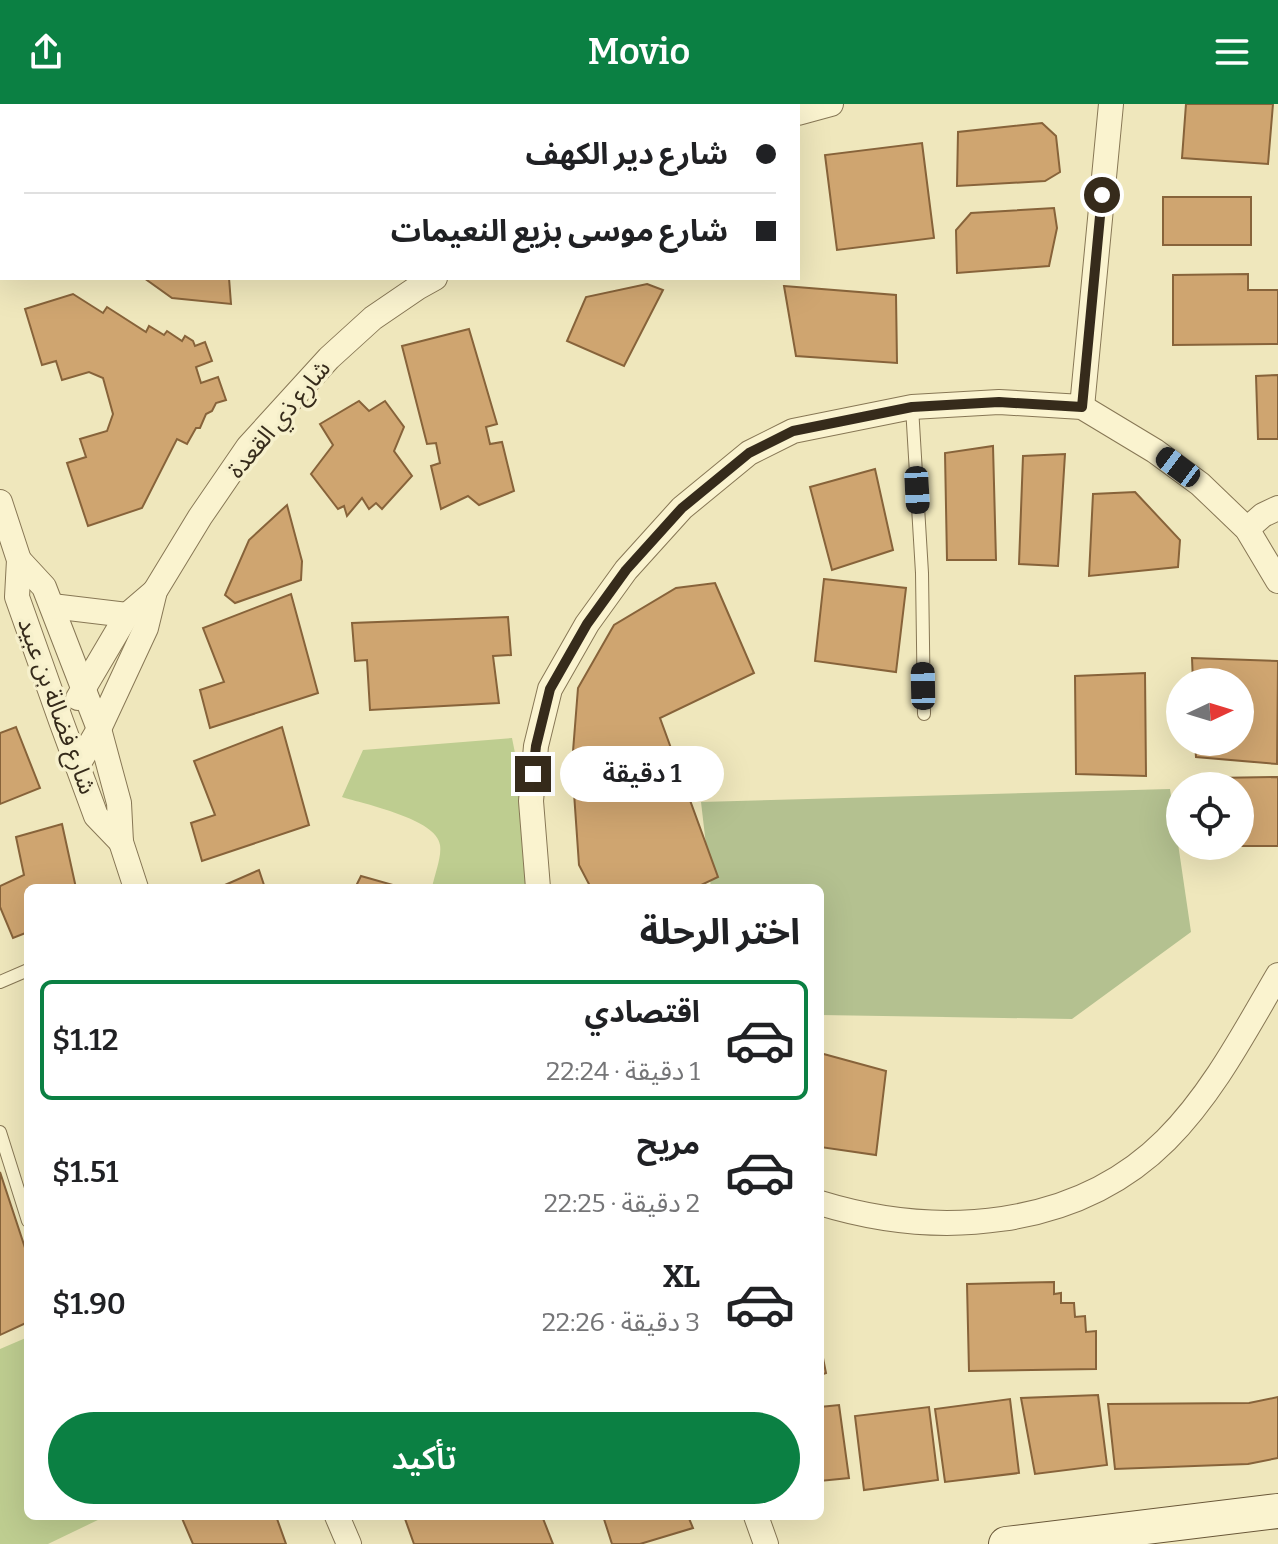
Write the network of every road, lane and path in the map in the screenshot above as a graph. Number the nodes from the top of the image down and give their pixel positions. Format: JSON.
{"nodes":[{"id":1,"x":831,"y":104,"type":"edge"},
{"id":2,"x":1111,"y":104,"type":"edge"},
{"id":3,"x":800,"y":112,"type":"edge"},
{"id":4,"x":422,"y":281,"type":"edge"},
{"id":5,"x":912,"y":407,"type":"junction"},
{"id":6,"x":1082,"y":407,"type":"junction"},
{"id":7,"x":0,"y":502,"type":"edge"},
{"id":8,"x":1278,"y":508,"type":"edge"},
{"id":9,"x":1247,"y":529,"type":"junction"},
{"id":10,"x":19,"y":560,"type":"junction"},
{"id":11,"x":1278,"y":581,"type":"edge"},
{"id":12,"x":155,"y":591,"type":"junction"},
{"id":13,"x":52,"y":606,"type":"junction"},
{"id":14,"x":127,"y":615,"type":"junction"},
{"id":15,"x":83,"y":692,"type":"junction"},
{"id":16,"x":924,"y":714,"type":"dead end"},
{"id":17,"x":61,"y":721,"type":"junction"},
{"id":18,"x":99,"y":729,"type":"junction"},
{"id":19,"x":79,"y":763,"type":"junction"},
{"id":20,"x":121,"y":842,"type":"junction"},
{"id":21,"x":135,"y":884,"type":"edge"},
{"id":22,"x":538,"y":884,"type":"edge"},
{"id":23,"x":24,"y":972,"type":"edge"},
{"id":24,"x":1278,"y":975,"type":"edge"},
{"id":25,"x":0,"y":982,"type":"edge"},
{"id":26,"x":0,"y":1132,"type":"edge"},
{"id":27,"x":824,"y":1204,"type":"edge"},
{"id":28,"x":24,"y":1208,"type":"edge"},
{"id":29,"x":1278,"y":1511,"type":"edge"},
{"id":30,"x":339,"y":1520,"type":"edge"},
{"id":31,"x":757,"y":1520,"type":"edge"},
{"id":32,"x":349,"y":1544,"type":"edge"},
{"id":33,"x":766,"y":1544,"type":"edge"},
{"id":34,"x":1006,"y":1544,"type":"edge"}],
"edges":[{"from":1,"to":3,"type":"street"},
{"from":2,"to":6,"type":"street"},
{"from":4,"to":12,"type":"street","name":"شارع ذي القعدة"},
{"from":5,"to":6,"type":"street"},
{"from":5,"to":16,"type":"lane"},
{"from":5,"to":22,"type":"street"},
{"from":6,"to":9,"type":"street"},
{"from":7,"to":10,"type":"street","name":"شارع فضالة بن عبيد"},
{"from":8,"to":9,"type":"street"},
{"from":9,"to":11,"type":"street"},
{"from":10,"to":13,"type":"street","name":"شارع فضالة بن عبيد"},
{"from":10,"to":17,"type":"street","name":"شارع فضالة بن عبيد"},
{"from":12,"to":14,"type":"street","name":"شارع ذي القعدة"},
{"from":12,"to":18,"type":"street","name":"شارع ذي القعدة"},
{"from":13,"to":14,"type":"street"},
{"from":13,"to":15,"type":"street","name":"شارع فضالة بن عبيد"},
{"from":14,"to":15,"type":"street","name":"شارع ذي القعدة"},
{"from":15,"to":17,"type":"street","name":"شارع ذي القعدة"},
{"from":15,"to":18,"type":"street","name":"شارع فضالة بن عبيد"},
{"from":17,"to":19,"type":"street","name":"شارع فضالة بن عبيد"},
{"from":18,"to":19,"type":"street","name":"شارع ذي القعدة"},
{"from":18,"to":20,"type":"street","name":"شارع فضالة بن عبيد"},
{"from":19,"to":20,"type":"street","name":"شارع فضالة بن عبيد"},
{"from":20,"to":21,"type":"street","name":"شارع فضالة بن عبيد"},
{"from":23,"to":25,"type":"lane"},
{"from":24,"to":27,"type":"street"},
{"from":26,"to":28,"type":"lane"},
{"from":29,"to":34,"type":"street"},
{"from":30,"to":32,"type":"street"},
{"from":31,"to":33,"type":"street"}]}
